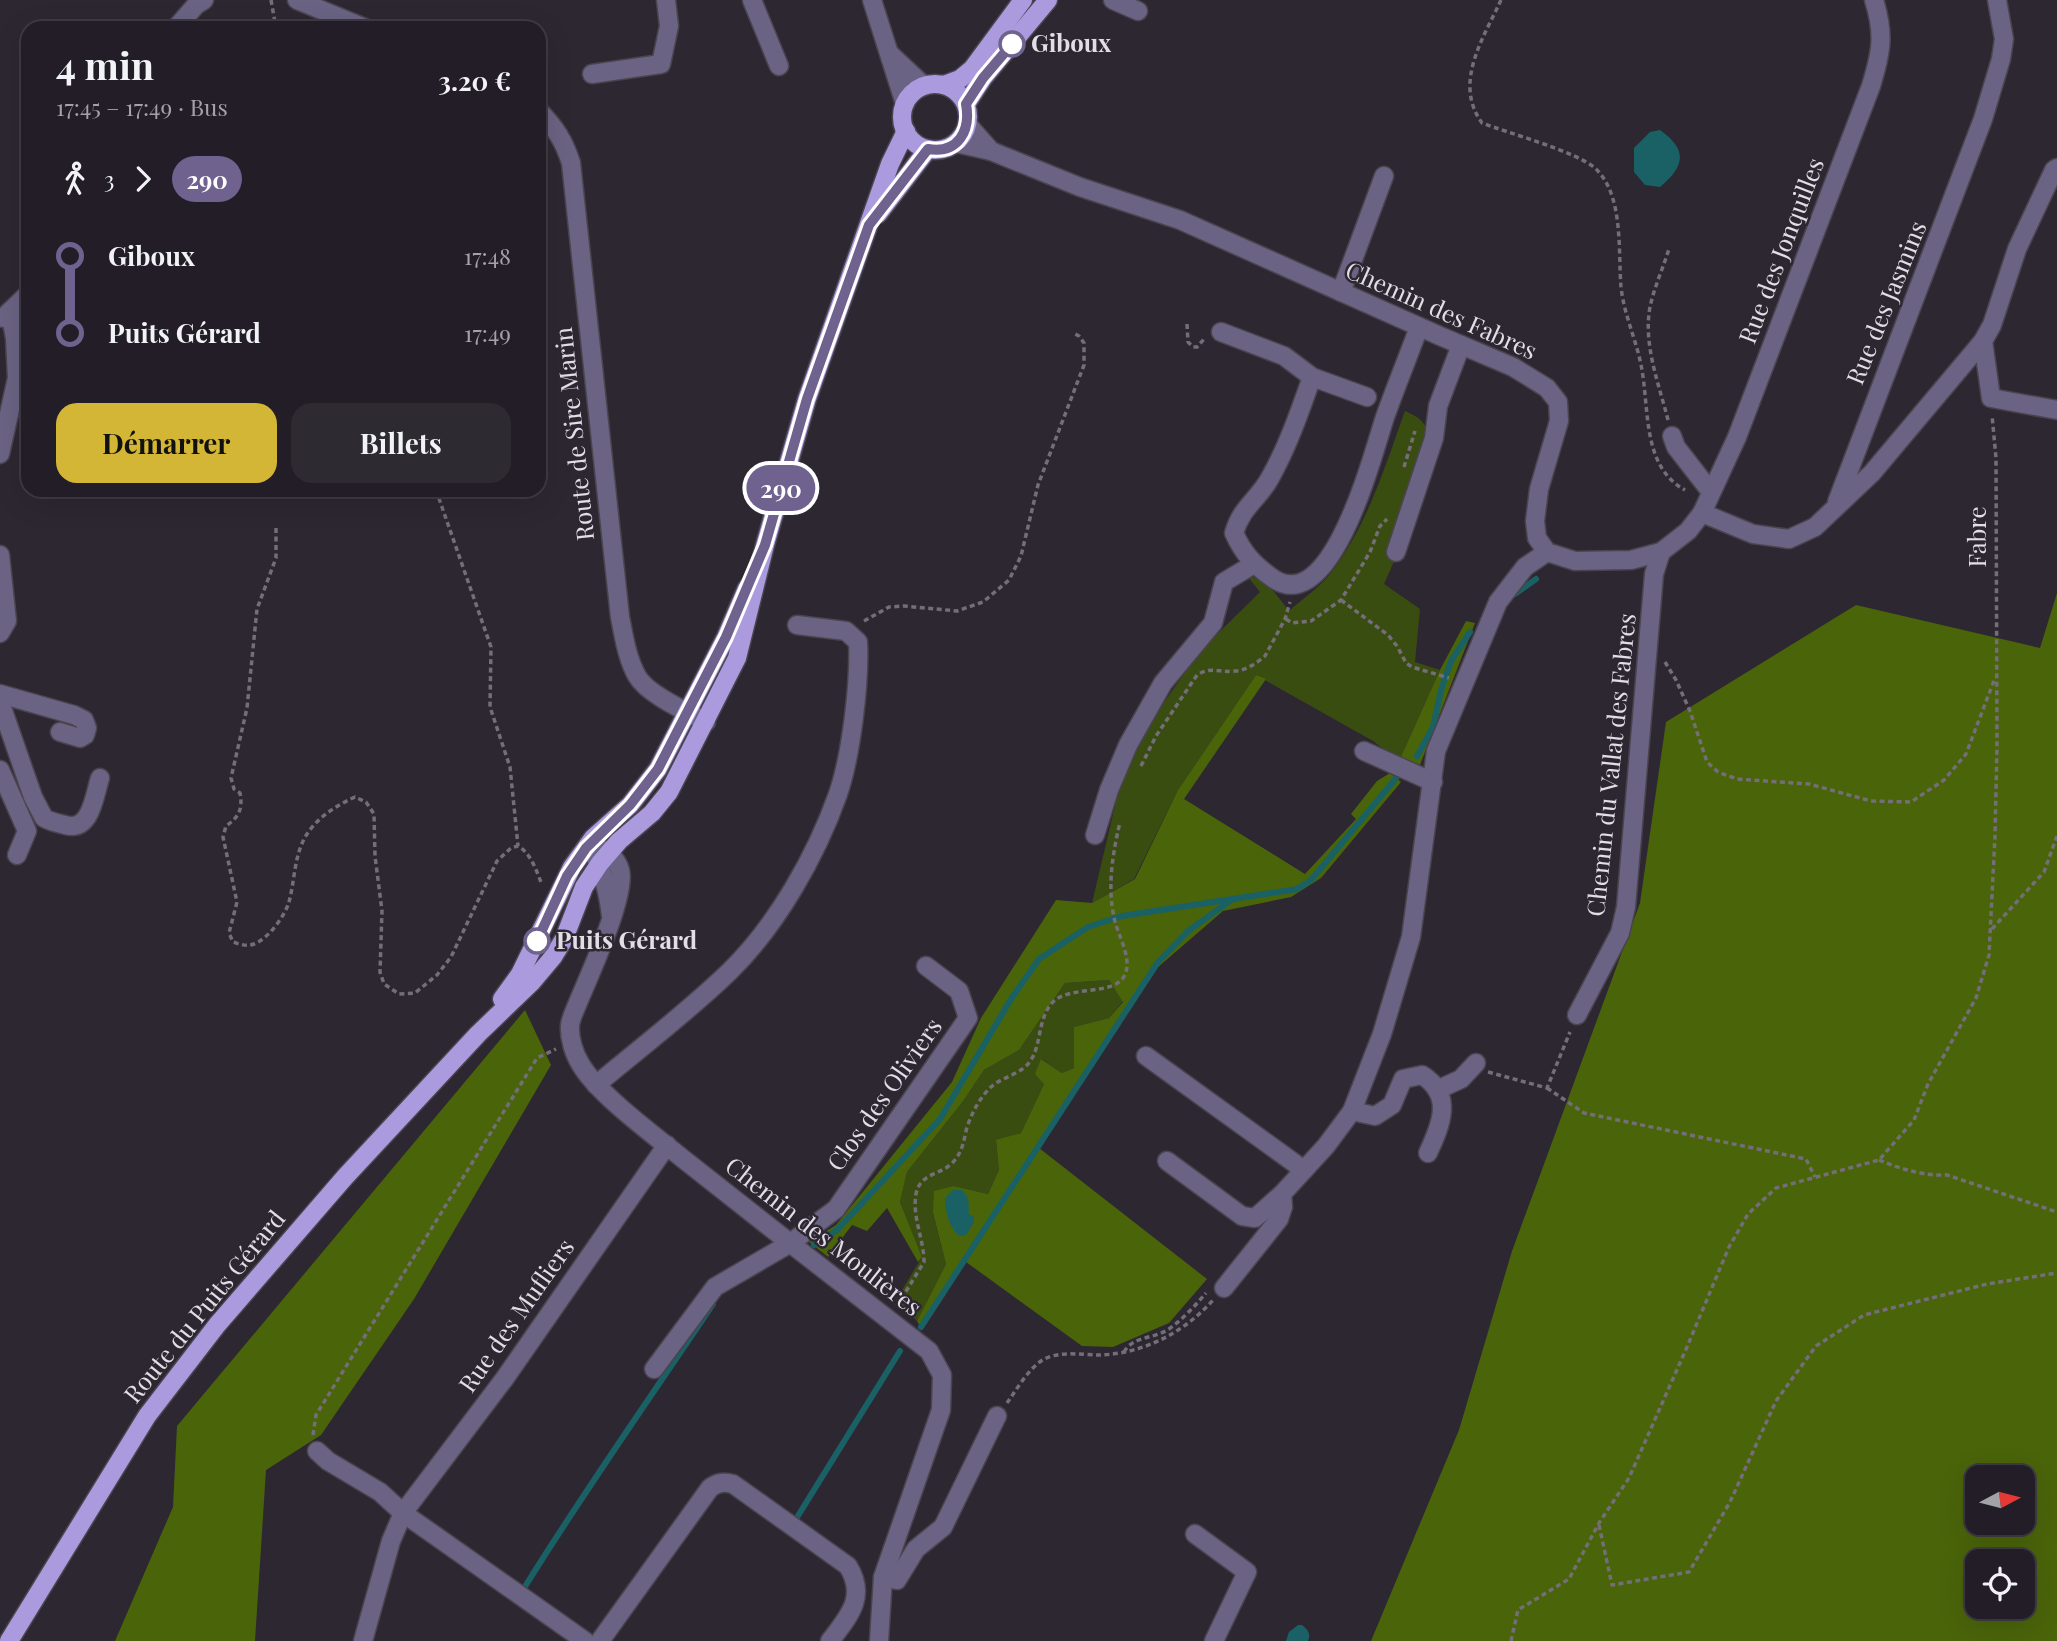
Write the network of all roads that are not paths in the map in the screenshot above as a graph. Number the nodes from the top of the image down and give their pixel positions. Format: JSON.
{"nodes":[{"id":1,"x":204,"y":0,"type":"edge"},
{"id":2,"x":297,"y":0,"type":"edge"},
{"id":3,"x":666,"y":0,"type":"edge"},
{"id":4,"x":752,"y":0,"type":"edge"},
{"id":5,"x":872,"y":0,"type":"edge"},
{"id":6,"x":1023,"y":0,"type":"edge"},
{"id":7,"x":1048,"y":0,"type":"edge"},
{"id":8,"x":1113,"y":0,"type":"edge"},
{"id":9,"x":1874,"y":0,"type":"edge"},
{"id":10,"x":1997,"y":0,"type":"edge"},
{"id":11,"x":1138,"y":11,"type":"dead end"},
{"id":12,"x":182,"y":21,"type":"edge"},
{"id":13,"x":348,"y":21,"type":"edge"},
{"id":14,"x":889,"y":53,"type":"junction"},
{"id":15,"x":779,"y":66,"type":"dead end"},
{"id":16,"x":592,"y":74,"type":"dead end"},
{"id":17,"x":944,"y":85,"type":"junction"},
{"id":18,"x":924,"y":86,"type":"junction"},
{"id":19,"x":905,"y":104,"type":"junction"},
{"id":20,"x":966,"y":104,"type":"junction"},
{"id":21,"x":546,"y":118,"type":"edge"},
{"id":22,"x":968,"y":125,"type":"junction"},
{"id":23,"x":906,"y":131,"type":"junction"},
{"id":24,"x":956,"y":143,"type":"junction"},
{"id":25,"x":928,"y":149,"type":"junction"},
{"id":26,"x":991,"y":151,"type":"junction"},
{"id":27,"x":2056,"y":167,"type":"edge"},
{"id":28,"x":1384,"y":176,"type":"dead end"},
{"id":29,"x":869,"y":225,"type":"junction"},
{"id":30,"x":1341,"y":292,"type":"junction"},
{"id":31,"x":21,"y":301,"type":"edge"},
{"id":32,"x":5,"y":316,"type":"edge"},
{"id":33,"x":1419,"y":327,"type":"junction"},
{"id":34,"x":1220,"y":332,"type":"road end"},
{"id":35,"x":1983,"y":341,"type":"junction"},
{"id":36,"x":1461,"y":345,"type":"junction"},
{"id":37,"x":1312,"y":377,"type":"junction"},
{"id":38,"x":1367,"y":397,"type":"dead end"},
{"id":39,"x":2055,"y":404,"type":"edge"},
{"id":40,"x":1672,"y":436,"type":"road end"},
{"id":41,"x":0,"y":454,"type":"edge"},
{"id":42,"x":1711,"y":492,"type":"junction"},
{"id":43,"x":1836,"y":505,"type":"junction"},
{"id":44,"x":1702,"y":513,"type":"junction"},
{"id":45,"x":765,"y":545,"type":"junction"},
{"id":46,"x":1396,"y":552,"type":"dead end"},
{"id":47,"x":1547,"y":552,"type":"junction"},
{"id":48,"x":1661,"y":552,"type":"junction"},
{"id":49,"x":0,"y":555,"type":"edge"},
{"id":50,"x":1254,"y":564,"type":"junction"},
{"id":51,"x":797,"y":625,"type":"dead end"},
{"id":52,"x":0,"y":633,"type":"edge"},
{"id":53,"x":0,"y":694,"type":"edge"},
{"id":54,"x":0,"y":702,"type":"edge"},
{"id":55,"x":688,"y":712,"type":"junction"},
{"id":56,"x":706,"y":722,"type":"junction"},
{"id":57,"x":60,"y":732,"type":"dead end"},
{"id":58,"x":1364,"y":751,"type":"dead end"},
{"id":59,"x":0,"y":770,"type":"edge"},
{"id":60,"x":100,"y":778,"type":"dead end"},
{"id":61,"x":1433,"y":782,"type":"junction"},
{"id":62,"x":1095,"y":835,"type":"dead end"},
{"id":63,"x":589,"y":844,"type":"junction"},
{"id":64,"x":18,"y":855,"type":"dead end"},
{"id":65,"x":604,"y":858,"type":"junction"},
{"id":66,"x":926,"y":966,"type":"dead end"},
{"id":67,"x":1577,"y":1016,"type":"road end"},
{"id":68,"x":478,"y":1034,"type":"junction"},
{"id":69,"x":1146,"y":1056,"type":"dead end"},
{"id":70,"x":1475,"y":1065,"type":"road end"},
{"id":71,"x":596,"y":1085,"type":"junction"},
{"id":72,"x":1437,"y":1090,"type":"junction"},
{"id":73,"x":1352,"y":1111,"type":"junction"},
{"id":74,"x":667,"y":1145,"type":"junction"},
{"id":75,"x":1428,"y":1153,"type":"dead end"},
{"id":76,"x":1167,"y":1161,"type":"dead end"},
{"id":77,"x":1304,"y":1170,"type":"junction"},
{"id":78,"x":1282,"y":1194,"type":"junction"},
{"id":79,"x":789,"y":1244,"type":"junction"},
{"id":80,"x":1219,"y":1286,"type":"road end"},
{"id":81,"x":654,"y":1369,"type":"dead end"},
{"id":82,"x":997,"y":1416,"type":"road end"},
{"id":83,"x":317,"y":1451,"type":"road end"},
{"id":84,"x":403,"y":1513,"type":"junction"},
{"id":85,"x":1195,"y":1534,"type":"dead end"},
{"id":86,"x":883,"y":1577,"type":"junction"},
{"id":87,"x":9,"y":1641,"type":"edge"},
{"id":88,"x":363,"y":1641,"type":"edge"},
{"id":89,"x":585,"y":1641,"type":"edge"},
{"id":90,"x":600,"y":1641,"type":"edge"},
{"id":91,"x":830,"y":1641,"type":"edge"},
{"id":92,"x":879,"y":1641,"type":"edge"},
{"id":93,"x":1214,"y":1641,"type":"edge"}],
"edges":[{"from":1,"to":12,"type":"street"},
{"from":2,"to":13,"type":"street"},
{"from":3,"to":16,"type":"street"},
{"from":4,"to":15,"type":"street"},
{"from":5,"to":14,"type":"street"},
{"from":6,"to":17,"type":"main road"},
{"from":7,"to":20,"type":"main road"},
{"from":8,"to":11,"type":"street"},
{"from":9,"to":42,"type":"street","name":"Rue des Jonquilles"},
{"from":10,"to":43,"type":"street","name":"Rue des Jasmins"},
{"from":14,"to":18,"type":"street"},
{"from":14,"to":19,"type":"street"},
{"from":17,"to":18,"type":"main road"},
{"from":17,"to":20,"type":"main road"},
{"from":18,"to":19,"type":"main road"},
{"from":19,"to":23,"type":"main road"},
{"from":20,"to":22,"type":"main road"},
{"from":21,"to":55,"type":"street","name":"Route de Sire Marin"},
{"from":22,"to":24,"type":"main road"},
{"from":22,"to":26,"type":"street","name":"Chemin des Fabres"},
{"from":23,"to":25,"type":"main road"},
{"from":23,"to":29,"type":"main road","name":"Route du Puits Gérard"},
{"from":24,"to":25,"type":"main road"},
{"from":24,"to":26,"type":"street","name":"Chemin des Fabres"},
{"from":25,"to":29,"type":"main road","name":"Route du Puits Gérard"},
{"from":26,"to":30,"type":"street","name":"Chemin des Fabres"},
{"from":27,"to":35,"type":"street"},
{"from":28,"to":30,"type":"street"},
{"from":29,"to":45,"type":"main road","name":"Route du Puits Gérard"},
{"from":30,"to":33,"type":"street","name":"Chemin des Fabres"},
{"from":31,"to":32,"type":"street"},
{"from":32,"to":41,"type":"street"},
{"from":33,"to":36,"type":"street","name":"Chemin des Fabres"},
{"from":33,"to":50,"type":"street"},
{"from":34,"to":37,"type":"street"},
{"from":35,"to":39,"type":"street"},
{"from":35,"to":43,"type":"street"},
{"from":36,"to":46,"type":"street"},
{"from":36,"to":47,"type":"street","name":"Chemin des Fabres"},
{"from":37,"to":38,"type":"street"},
{"from":37,"to":50,"type":"street"},
{"from":40,"to":42,"type":"street"},
{"from":42,"to":44,"type":"street","name":"Rue des Jonquilles"},
{"from":43,"to":44,"type":"street"},
{"from":44,"to":48,"type":"street"},
{"from":45,"to":55,"type":"main road","name":"Route du Puits Gérard"},
{"from":45,"to":56,"type":"main road","name":"Route du Puits Gérard"},
{"from":47,"to":48,"type":"street"},
{"from":47,"to":61,"type":"street"},
{"from":48,"to":67,"type":"street","name":"Chemin du Vallat des Fabres"},
{"from":49,"to":52,"type":"street"},
{"from":50,"to":62,"type":"street"},
{"from":51,"to":71,"type":"street"},
{"from":53,"to":57,"type":"street"},
{"from":54,"to":60,"type":"street"},
{"from":55,"to":56,"type":"street","name":"Route de Sire Marin"},
{"from":55,"to":63,"type":"main road","name":"Route du Puits Gérard"},
{"from":56,"to":65,"type":"main road","name":"Route du Puits Gérard"},
{"from":58,"to":61,"type":"street"},
{"from":59,"to":64,"type":"street"},
{"from":61,"to":73,"type":"street"},
{"from":63,"to":65,"type":"street"},
{"from":63,"to":68,"type":"main road","name":"Route du Puits Gérard"},
{"from":65,"to":68,"type":"main road","name":"Route du Puits Gérard"},
{"from":65,"to":71,"type":"street","name":"Chemin des Moulières"},
{"from":66,"to":79,"type":"street","name":"Clos des Oliviers"},
{"from":68,"to":87,"type":"main road","name":"Route du Puits Gérard"},
{"from":69,"to":77,"type":"street"},
{"from":70,"to":72,"type":"street"},
{"from":71,"to":74,"type":"street","name":"Chemin des Moulières"},
{"from":72,"to":73,"type":"street"},
{"from":72,"to":75,"type":"street"},
{"from":73,"to":77,"type":"street"},
{"from":74,"to":79,"type":"street","name":"Chemin des Moulières"},
{"from":74,"to":84,"type":"street","name":"Rue des Mufliers"},
{"from":76,"to":78,"type":"street"},
{"from":77,"to":78,"type":"street"},
{"from":78,"to":80,"type":"street"},
{"from":79,"to":81,"type":"street"},
{"from":79,"to":86,"type":"street","name":"Chemin des Moulières"},
{"from":82,"to":86,"type":"street"},
{"from":83,"to":84,"type":"street"},
{"from":84,"to":88,"type":"street","name":"Rue des Mufliers"},
{"from":84,"to":89,"type":"street"},
{"from":85,"to":93,"type":"street"},
{"from":86,"to":92,"type":"street","name":"Chemin des Moulières"},
{"from":90,"to":91,"type":"street"}]}
